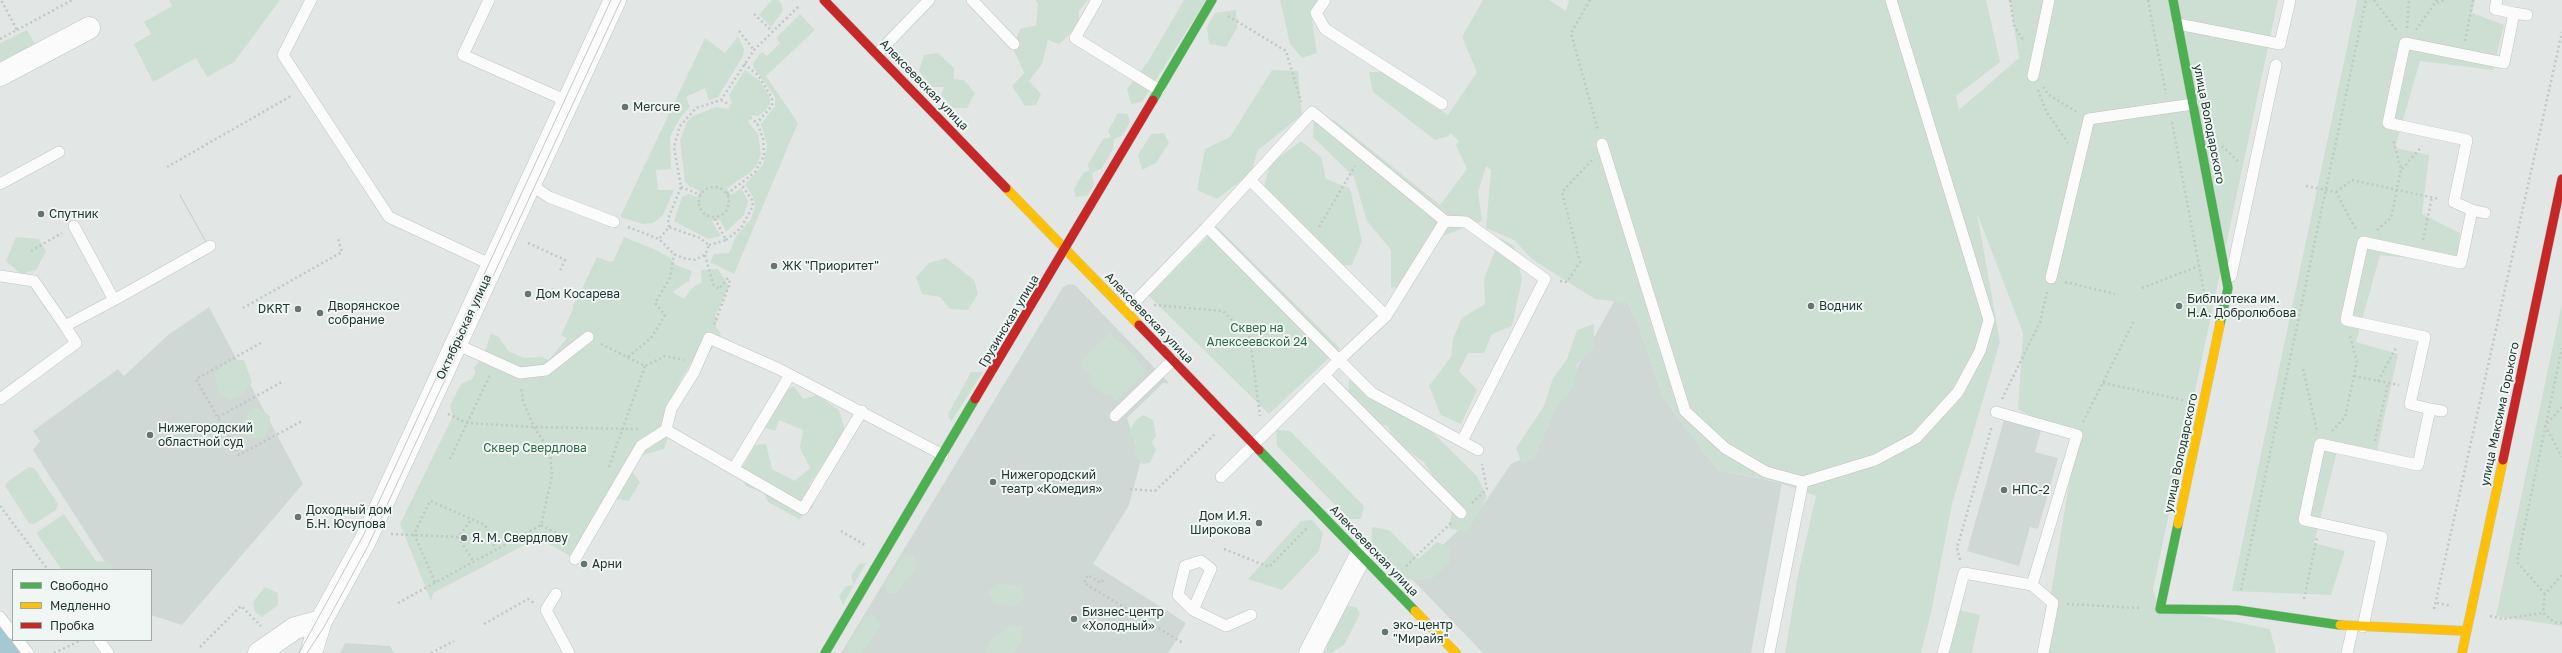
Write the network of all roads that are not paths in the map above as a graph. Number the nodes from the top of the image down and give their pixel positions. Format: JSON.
{"nodes":[{"id":1,"x":311,"y":0,"type":"edge"},
{"id":2,"x":488,"y":0,"type":"edge"},
{"id":3,"x":615,"y":0,"type":"edge"},
{"id":4,"x":824,"y":0,"type":"edge"},
{"id":5,"x":929,"y":0,"type":"edge"},
{"id":6,"x":972,"y":0,"type":"edge"},
{"id":7,"x":1097,"y":0,"type":"edge"},
{"id":8,"x":1212,"y":0,"type":"edge"},
{"id":9,"x":1325,"y":0,"type":"edge"},
{"id":10,"x":1892,"y":0,"type":"edge"},
{"id":11,"x":2049,"y":0,"type":"edge"},
{"id":12,"x":2173,"y":0,"type":"edge"},
{"id":13,"x":2290,"y":0,"type":"edge"},
{"id":14,"x":2497,"y":0,"type":"edge"},
{"id":15,"x":2514,"y":13,"type":"junction"},
{"id":16,"x":2527,"y":16,"type":"dead end"},
{"id":17,"x":2178,"y":24,"type":"junction"},
{"id":18,"x":90,"y":28,"type":"dead end"},
{"id":19,"x":1014,"y":44,"type":"dead end"},
{"id":20,"x":877,"y":54,"type":"junction"},
{"id":21,"x":2276,"y":65,"type":"dead end"},
{"id":22,"x":0,"y":75,"type":"edge"},
{"id":23,"x":2033,"y":76,"type":"road end"},
{"id":24,"x":1159,"y":90,"type":"junction"},
{"id":25,"x":567,"y":101,"type":"junction"},
{"id":26,"x":1442,"y":104,"type":"dead end"},
{"id":27,"x":2193,"y":104,"type":"junction"},
{"id":28,"x":1602,"y":144,"type":"dead end"},
{"id":29,"x":59,"y":152,"type":"dead end"},
{"id":30,"x":2562,"y":179,"type":"edge"},
{"id":31,"x":1250,"y":180,"type":"junction"},
{"id":32,"x":0,"y":184,"type":"edge"},
{"id":33,"x":530,"y":184,"type":"junction"},
{"id":34,"x":2472,"y":210,"type":"junction"},
{"id":35,"x":2485,"y":213,"type":"dead end"},
{"id":36,"x":1445,"y":221,"type":"junction"},
{"id":37,"x":614,"y":222,"type":"road end"},
{"id":38,"x":74,"y":226,"type":"road end"},
{"id":39,"x":1207,"y":227,"type":"junction"},
{"id":40,"x":210,"y":246,"type":"dead end"},
{"id":41,"x":1066,"y":249,"type":"junction"},
{"id":42,"x":492,"y":265,"type":"junction"},
{"id":43,"x":0,"y":276,"type":"edge"},
{"id":44,"x":2051,"y":278,"type":"road end"},
{"id":45,"x":2228,"y":288,"type":"junction"},
{"id":46,"x":114,"y":300,"type":"junction"},
{"id":47,"x":1126,"y":311,"type":"junction"},
{"id":48,"x":1386,"y":316,"type":"junction"},
{"id":49,"x":65,"y":326,"type":"junction"},
{"id":50,"x":588,"y":338,"type":"road end"},
{"id":51,"x":456,"y":344,"type":"junction"},
{"id":52,"x":1173,"y":360,"type":"junction"},
{"id":53,"x":1339,"y":360,"type":"junction"},
{"id":54,"x":790,"y":375,"type":"junction"},
{"id":55,"x":1324,"y":375,"type":"junction"},
{"id":56,"x":0,"y":399,"type":"edge"},
{"id":57,"x":2430,"y":409,"type":"junction"},
{"id":58,"x":862,"y":411,"type":"junction"},
{"id":59,"x":2442,"y":411,"type":"dead end"},
{"id":60,"x":1996,"y":412,"type":"road end"},
{"id":61,"x":1115,"y":416,"type":"dead end"},
{"id":62,"x":666,"y":430,"type":"junction"},
{"id":63,"x":1462,"y":441,"type":"junction"},
{"id":64,"x":1254,"y":444,"type":"junction"},
{"id":65,"x":1478,"y":450,"type":"dead end"},
{"id":66,"x":943,"y":455,"type":"junction"},
{"id":67,"x":734,"y":468,"type":"junction"},
{"id":68,"x":1221,"y":477,"type":"dead end"},
{"id":69,"x":1803,"y":482,"type":"junction"},
{"id":70,"x":1461,"y":513,"type":"dead end"},
{"id":71,"x":1362,"y":555,"type":"junction"},
{"id":72,"x":575,"y":559,"type":"dead end"},
{"id":73,"x":2032,"y":585,"type":"junction"},
{"id":74,"x":556,"y":594,"type":"dead end"},
{"id":75,"x":1193,"y":610,"type":"dead end"},
{"id":76,"x":1251,"y":615,"type":"dead end"},
{"id":77,"x":0,"y":617,"type":"edge"},
{"id":78,"x":321,"y":621,"type":"junction"},
{"id":79,"x":2358,"y":627,"type":"junction"},
{"id":80,"x":2466,"y":631,"type":"junction"},
{"id":81,"x":12,"y":633,"type":"edge"},
{"id":82,"x":19,"y":641,"type":"edge"},
{"id":83,"x":100,"y":641,"type":"edge"},
{"id":84,"x":28,"y":653,"type":"edge"},
{"id":85,"x":108,"y":653,"type":"edge"},
{"id":86,"x":259,"y":653,"type":"edge"},
{"id":87,"x":310,"y":653,"type":"edge"},
{"id":88,"x":569,"y":653,"type":"edge"},
{"id":89,"x":825,"y":653,"type":"edge"},
{"id":90,"x":1310,"y":653,"type":"edge"},
{"id":91,"x":1456,"y":653,"type":"edge"},
{"id":92,"x":1769,"y":653,"type":"edge"},
{"id":93,"x":1942,"y":653,"type":"edge"},
{"id":94,"x":2042,"y":653,"type":"edge"},
{"id":95,"x":2347,"y":653,"type":"edge"},
{"id":96,"x":2462,"y":653,"type":"edge"}],
"edges":[{"from":1,"to":42,"type":"lane"},
{"from":2,"to":25,"type":"lane"},
{"from":3,"to":25,"type":"street","name":"Октябрьская улица"},
{"from":4,"to":20,"type":"street","name":"Алексеевская улица"},
{"from":5,"to":20,"type":"lane"},
{"from":6,"to":19,"type":"lane"},
{"from":7,"to":24,"type":"lane"},
{"from":8,"to":24,"type":"street","name":"Грузинская улица"},
{"from":9,"to":26,"type":"lane"},
{"from":10,"to":69,"type":"lane"},
{"from":11,"to":23,"type":"lane"},
{"from":12,"to":17,"type":"street","name":"улица Володарского"},
{"from":13,"to":17,"type":"lane"},
{"from":14,"to":15,"type":"lane"},
{"from":15,"to":16,"type":"lane"},
{"from":15,"to":34,"type":"lane"},
{"from":17,"to":27,"type":"street","name":"улица Володарского"},
{"from":18,"to":22,"type":"street"},
{"from":20,"to":41,"type":"street","name":"Алексеевская улица"},
{"from":21,"to":45,"type":"lane"},
{"from":24,"to":41,"type":"street","name":"Грузинская улица"},
{"from":25,"to":33,"type":"street","name":"Октябрьская улица"},
{"from":27,"to":44,"type":"lane"},
{"from":27,"to":45,"type":"street","name":"улица Володарского"},
{"from":28,"to":69,"type":"lane"},
{"from":29,"to":32,"type":"lane"},
{"from":30,"to":80,"type":"street","name":"улица Максима Горького"},
{"from":31,"to":36,"type":"lane"},
{"from":31,"to":39,"type":"lane"},
{"from":31,"to":48,"type":"lane"},
{"from":33,"to":37,"type":"lane"},
{"from":33,"to":42,"type":"street","name":"Октябрьская улица"},
{"from":34,"to":35,"type":"lane"},
{"from":34,"to":57,"type":"lane"},
{"from":36,"to":48,"type":"lane"},
{"from":36,"to":63,"type":"lane"},
{"from":38,"to":46,"type":"lane"},
{"from":39,"to":47,"type":"lane"},
{"from":39,"to":53,"type":"lane"},
{"from":40,"to":46,"type":"lane"},
{"from":41,"to":47,"type":"street","name":"Алексеевская улица"},
{"from":41,"to":66,"type":"street","name":"Грузинская улица"},
{"from":42,"to":51,"type":"street","name":"Октябрьская улица"},
{"from":43,"to":49,"type":"lane"},
{"from":45,"to":79,"type":"street","name":"улица Володарского"},
{"from":46,"to":49,"type":"lane"},
{"from":47,"to":52,"type":"street","name":"Алексеевская улица"},
{"from":48,"to":53,"type":"lane"},
{"from":49,"to":56,"type":"lane"},
{"from":50,"to":51,"type":"lane"},
{"from":51,"to":78,"type":"street","name":"Октябрьская улица"},
{"from":52,"to":61,"type":"lane"},
{"from":52,"to":64,"type":"street","name":"Алексеевская улица"},
{"from":53,"to":55,"type":"lane"},
{"from":53,"to":63,"type":"lane"},
{"from":54,"to":58,"type":"lane"},
{"from":54,"to":62,"type":"lane"},
{"from":54,"to":67,"type":"lane"},
{"from":55,"to":64,"type":"lane"},
{"from":55,"to":70,"type":"lane"},
{"from":57,"to":59,"type":"lane"},
{"from":57,"to":79,"type":"lane"},
{"from":58,"to":66,"type":"lane"},
{"from":58,"to":67,"type":"lane"},
{"from":60,"to":73,"type":"lane"},
{"from":62,"to":67,"type":"lane"},
{"from":62,"to":72,"type":"lane"},
{"from":63,"to":65,"type":"lane"},
{"from":64,"to":68,"type":"lane"},
{"from":64,"to":71,"type":"street","name":"Алексеевская улица"},
{"from":66,"to":89,"type":"street","name":"Грузинская улица"},
{"from":69,"to":92,"type":"lane"},
{"from":71,"to":90,"type":"street"},
{"from":71,"to":91,"type":"street","name":"Алексеевская улица"},
{"from":73,"to":93,"type":"lane"},
{"from":73,"to":94,"type":"lane"},
{"from":74,"to":88,"type":"lane"},
{"from":75,"to":76,"type":"lane"},
{"from":77,"to":81,"type":"lane"},
{"from":78,"to":86,"type":"street"},
{"from":78,"to":87,"type":"street","name":"Октябрьская улица"},
{"from":79,"to":80,"type":"street"},
{"from":79,"to":95,"type":"lane"},
{"from":80,"to":96,"type":"street","name":"улица Максима Горького"},
{"from":82,"to":84,"type":"lane"},
{"from":83,"to":85,"type":"lane"}]}
